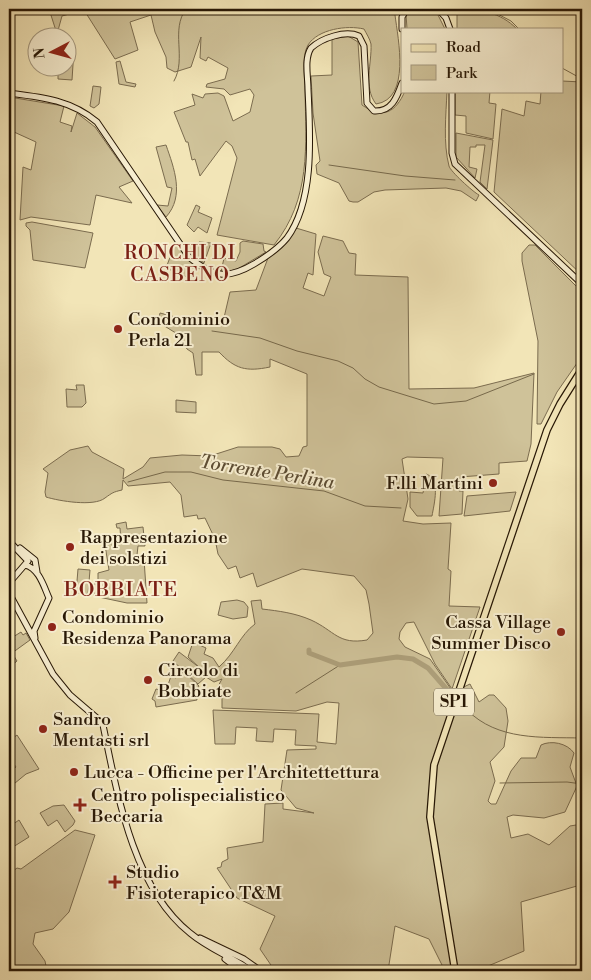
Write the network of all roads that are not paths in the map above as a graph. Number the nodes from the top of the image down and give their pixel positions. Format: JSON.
{"nodes":[{"id":1,"x":407,"y":9,"type":"edge"},
{"id":2,"x":438,"y":9,"type":"edge"},
{"id":3,"x":402,"y":28,"type":"edge"},
{"id":4,"x":450,"y":28,"type":"edge"},
{"id":5,"x":401,"y":86,"type":"edge"},
{"id":6,"x":452,"y":92,"type":"edge"},
{"id":7,"x":9,"y":93,"type":"edge"},
{"id":8,"x":582,"y":284,"type":"edge"},
{"id":9,"x":581,"y":372,"type":"edge"},
{"id":10,"x":10,"y":542,"type":"edge"},
{"id":11,"x":26,"y":563,"type":"junction"},
{"id":12,"x":38,"y":575,"type":"junction"},
{"id":13,"x":9,"y":583,"type":"edge"},
{"id":14,"x":9,"y":593,"type":"edge"},
{"id":15,"x":36,"y":644,"type":"junction"},
{"id":16,"x":190,"y":933,"type":"junction"},
{"id":17,"x":217,"y":952,"type":"junction"},
{"id":18,"x":244,"y":959,"type":"junction"},
{"id":19,"x":241,"y":971,"type":"edge"},
{"id":20,"x":251,"y":971,"type":"edge"},
{"id":21,"x":261,"y":971,"type":"edge"},
{"id":22,"x":455,"y":971,"type":"edge"}],
"edges":[{"from":1,"to":3,"type":"street"},
{"from":2,"to":4,"type":"street"},
{"from":5,"to":7,"type":"street"},
{"from":6,"to":8,"type":"street"},
{"from":9,"to":22,"type":"main road","number":"SP1"},
{"from":10,"to":11,"type":"street"},
{"from":10,"to":12,"type":"street"},
{"from":11,"to":12,"type":"street"},
{"from":11,"to":13,"type":"street"},
{"from":12,"to":15,"type":"street"},
{"from":14,"to":15,"type":"street"},
{"from":15,"to":16,"type":"street"},
{"from":16,"to":17,"type":"street"},
{"from":16,"to":18,"type":"street"},
{"from":17,"to":19,"type":"street"},
{"from":17,"to":20,"type":"street"},
{"from":18,"to":20,"type":"street"},
{"from":18,"to":21,"type":"street"}]}
